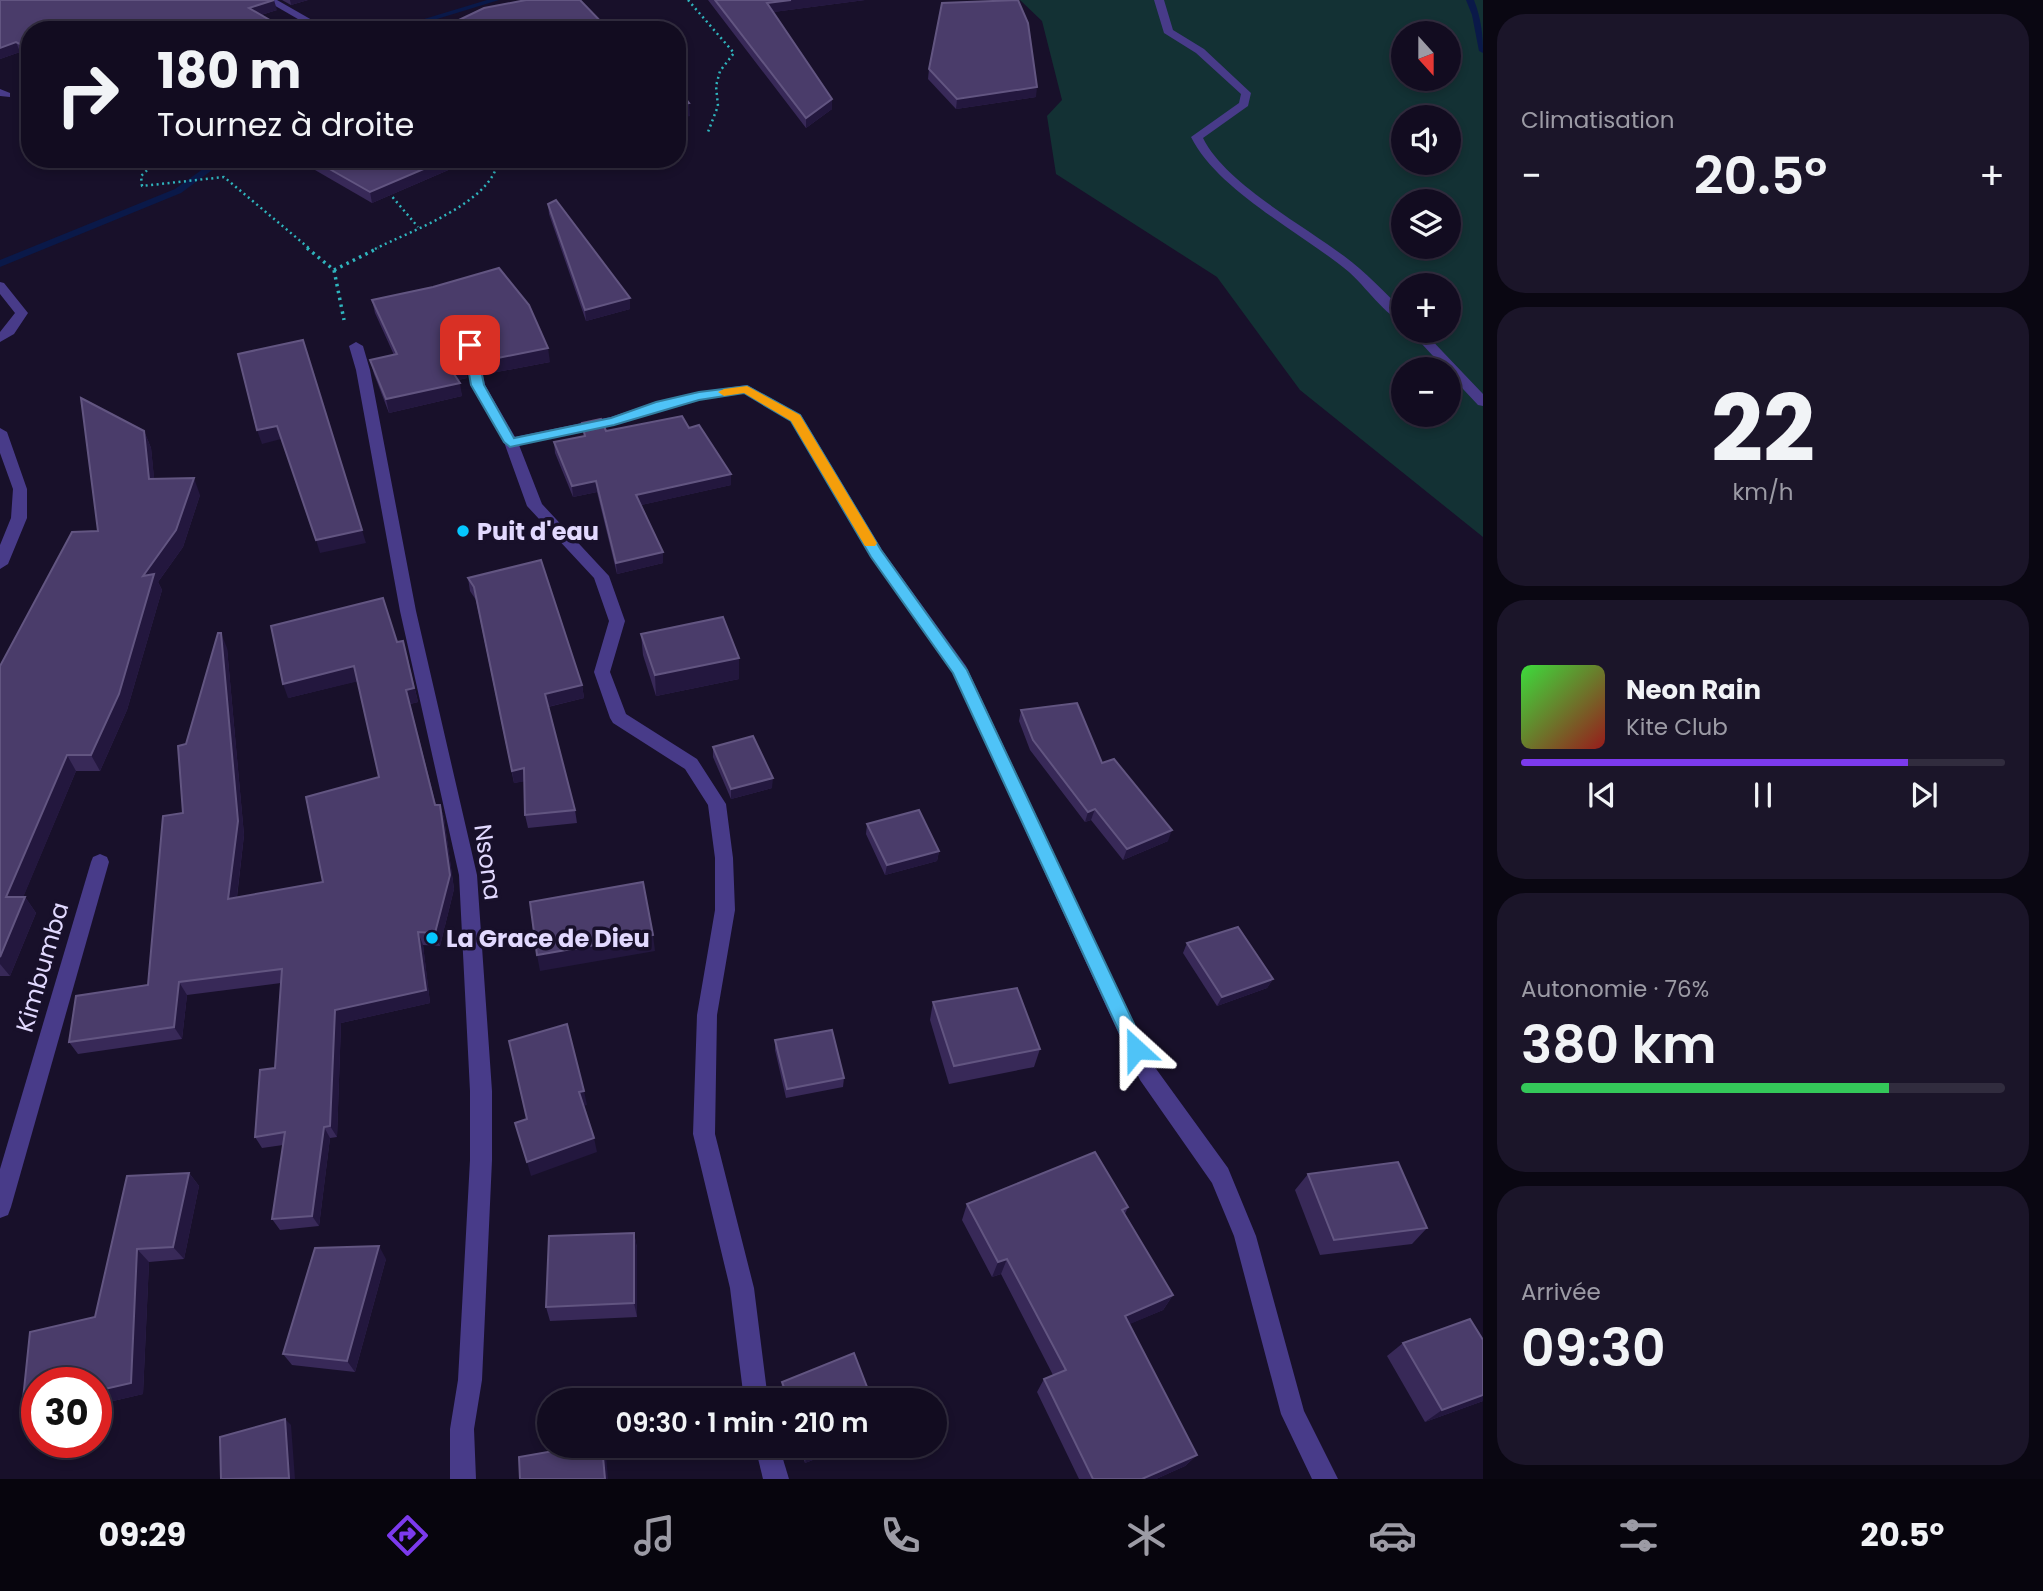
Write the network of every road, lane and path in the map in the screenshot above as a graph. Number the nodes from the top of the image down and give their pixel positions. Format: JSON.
{"nodes":[{"id":1,"x":270,"y":0,"type":"edge"},
{"id":2,"x":688,"y":0,"type":"edge"},
{"id":3,"x":1159,"y":0,"type":"edge"},
{"id":4,"x":310,"y":21,"type":"edge"},
{"id":5,"x":708,"y":132,"type":"dead end"},
{"id":6,"x":149,"y":168,"type":"edge"},
{"id":7,"x":498,"y":168,"type":"edge"},
{"id":8,"x":384,"y":188,"type":"edge"},
{"id":9,"x":418,"y":227,"type":"junction"},
{"id":10,"x":334,"y":270,"type":"junction"},
{"id":11,"x":0,"y":286,"type":"edge"},
{"id":12,"x":1391,"y":305,"type":"edge"},
{"id":13,"x":0,"y":338,"type":"edge"},
{"id":14,"x":1427,"y":343,"type":"edge"},
{"id":15,"x":470,"y":345,"type":"edge"},
{"id":16,"x":356,"y":346,"type":"joint"},
{"id":17,"x":1483,"y":402,"type":"edge"},
{"id":18,"x":0,"y":432,"type":"edge"},
{"id":19,"x":510,"y":442,"type":"junction"},
{"id":20,"x":0,"y":564,"type":"edge"},
{"id":21,"x":100,"y":862,"type":"dead end"},
{"id":22,"x":0,"y":1208,"type":"edge"},
{"id":23,"x":754,"y":1388,"type":"edge"},
{"id":24,"x":770,"y":1458,"type":"edge"},
{"id":25,"x":463,"y":1479,"type":"edge"},
{"id":26,"x":776,"y":1479,"type":"edge"},
{"id":27,"x":1325,"y":1479,"type":"edge"}],
"edges":[{"from":1,"to":4,"type":"street"},
{"from":2,"to":5,"type":"path"},
{"from":3,"to":12,"type":"street"},
{"from":6,"to":10,"type":"path"},
{"from":7,"to":9,"type":"path"},
{"from":8,"to":9,"type":"path"},
{"from":9,"to":10,"type":"path"},
{"from":10,"to":16,"type":"path"},
{"from":11,"to":13,"type":"street"},
{"from":14,"to":17,"type":"street"},
{"from":15,"to":19,"type":"street"},
{"from":16,"to":25,"type":"street","name":"Nsona"},
{"from":18,"to":20,"type":"street"},
{"from":19,"to":23,"type":"street"},
{"from":19,"to":27,"type":"street"},
{"from":21,"to":22,"type":"street","name":"Kimbumba"},
{"from":24,"to":26,"type":"street"}]}
